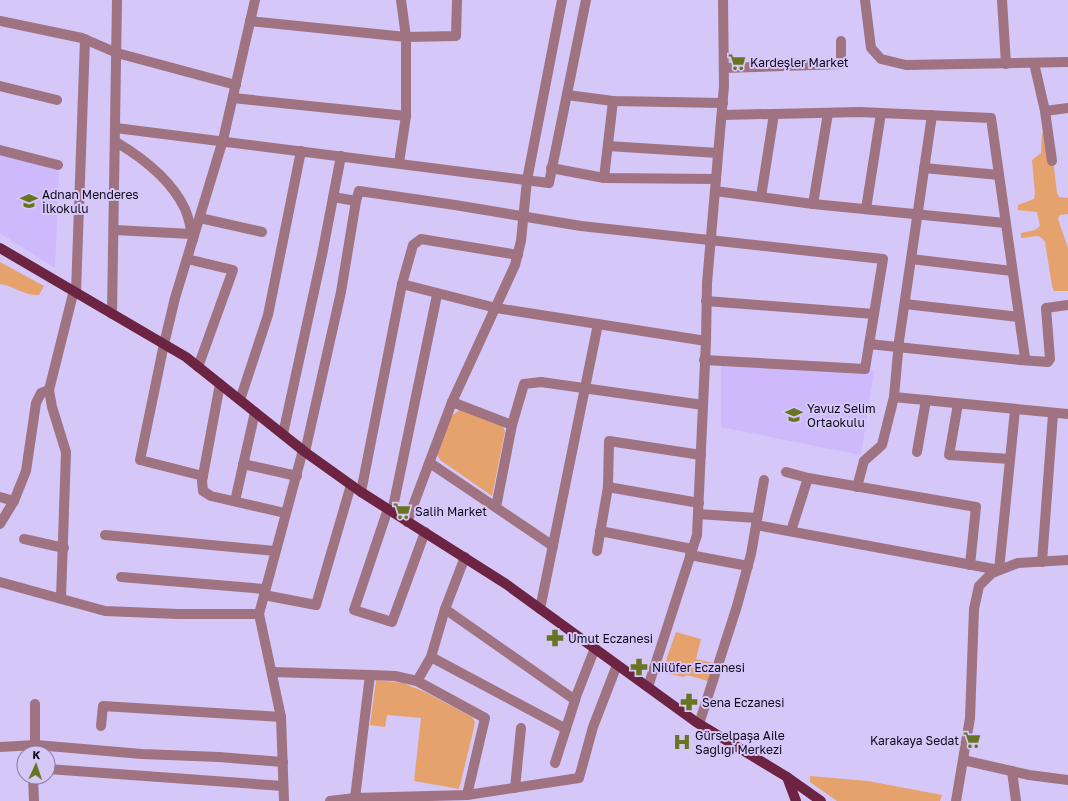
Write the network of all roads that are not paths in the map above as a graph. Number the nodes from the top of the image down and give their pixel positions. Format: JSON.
{"nodes":[{"id":1,"x":117,"y":0,"type":"edge"},
{"id":2,"x":255,"y":0,"type":"edge"},
{"id":3,"x":401,"y":0,"type":"edge"},
{"id":4,"x":457,"y":0,"type":"edge"},
{"id":5,"x":562,"y":0,"type":"edge"},
{"id":6,"x":586,"y":0,"type":"edge"},
{"id":7,"x":723,"y":0,"type":"edge"},
{"id":8,"x":865,"y":0,"type":"edge"},
{"id":9,"x":1002,"y":0,"type":"edge"},
{"id":10,"x":0,"y":20,"type":"edge"},
{"id":11,"x":250,"y":21,"type":"junction"},
{"id":12,"x":406,"y":37,"type":"junction"},
{"id":13,"x":85,"y":39,"type":"junction"},
{"id":14,"x":841,"y":41,"type":"dead end"},
{"id":15,"x":117,"y":53,"type":"junction"},
{"id":16,"x":1068,"y":62,"type":"edge"},
{"id":17,"x":1034,"y":63,"type":"junction"},
{"id":18,"x":1006,"y":64,"type":"junction"},
{"id":19,"x":724,"y":68,"type":"junction"},
{"id":20,"x":236,"y":85,"type":"junction"},
{"id":21,"x":0,"y":86,"type":"edge"},
{"id":22,"x":567,"y":95,"type":"junction"},
{"id":23,"x":233,"y":98,"type":"junction"},
{"id":24,"x":57,"y":100,"type":"dead end"},
{"id":25,"x":613,"y":101,"type":"junction"},
{"id":26,"x":723,"y":103,"type":"junction"},
{"id":27,"x":1068,"y":108,"type":"edge"},
{"id":28,"x":1045,"y":111,"type":"junction"},
{"id":29,"x":828,"y":113,"type":"junction"},
{"id":30,"x":881,"y":113,"type":"junction"},
{"id":31,"x":774,"y":114,"type":"junction"},
{"id":32,"x":722,"y":115,"type":"junction"},
{"id":33,"x":932,"y":115,"type":"junction"},
{"id":34,"x":406,"y":116,"type":"junction"},
{"id":35,"x":116,"y":128,"type":"junction"},
{"id":36,"x":223,"y":140,"type":"junction"},
{"id":37,"x":116,"y":142,"type":"junction"},
{"id":38,"x":608,"y":146,"type":"junction"},
{"id":39,"x":0,"y":150,"type":"edge"},
{"id":40,"x":301,"y":150,"type":"junction"},
{"id":41,"x":718,"y":152,"type":"junction"},
{"id":42,"x":341,"y":156,"type":"junction"},
{"id":43,"x":1052,"y":161,"type":"dead end"},
{"id":44,"x":399,"y":163,"type":"junction"},
{"id":45,"x":58,"y":165,"type":"dead end"},
{"id":46,"x":552,"y":168,"type":"junction"},
{"id":47,"x":924,"y":168,"type":"junction"},
{"id":48,"x":999,"y":175,"type":"junction"},
{"id":49,"x":604,"y":178,"type":"junction"},
{"id":50,"x":716,"y":179,"type":"junction"},
{"id":51,"x":527,"y":180,"type":"junction"},
{"id":52,"x":715,"y":191,"type":"junction"},
{"id":53,"x":333,"y":197,"type":"junction"},
{"id":54,"x":761,"y":197,"type":"junction"},
{"id":55,"x":356,"y":201,"type":"junction"},
{"id":56,"x":813,"y":204,"type":"junction"},
{"id":57,"x":866,"y":209,"type":"junction"},
{"id":58,"x":917,"y":215,"type":"junction"},
{"id":59,"x":200,"y":218,"type":"junction"},
{"id":60,"x":524,"y":218,"type":"junction"},
{"id":61,"x":1005,"y":223,"type":"junction"},
{"id":62,"x":114,"y":230,"type":"junction"},
{"id":63,"x":262,"y":232,"type":"dead end"},
{"id":64,"x":193,"y":236,"type":"junction"},
{"id":65,"x":710,"y":240,"type":"junction"},
{"id":66,"x":0,"y":248,"type":"edge"},
{"id":67,"x":518,"y":255,"type":"junction"},
{"id":68,"x":187,"y":259,"type":"junction"},
{"id":69,"x":911,"y":259,"type":"junction"},
{"id":70,"x":1012,"y":271,"type":"junction"},
{"id":71,"x":402,"y":284,"type":"junction"},
{"id":72,"x":75,"y":291,"type":"junction"},
{"id":73,"x":437,"y":295,"type":"junction"},
{"id":74,"x":706,"y":301,"type":"junction"},
{"id":75,"x":905,"y":304,"type":"junction"},
{"id":76,"x":1068,"y":305,"type":"edge"},
{"id":77,"x":496,"y":308,"type":"junction"},
{"id":78,"x":112,"y":314,"type":"junction"},
{"id":79,"x":874,"y":314,"type":"junction"},
{"id":80,"x":1019,"y":317,"type":"junction"},
{"id":81,"x":598,"y":324,"type":"junction"},
{"id":82,"x":706,"y":341,"type":"junction"},
{"id":83,"x":164,"y":344,"type":"junction"},
{"id":84,"x":869,"y":344,"type":"junction"},
{"id":85,"x":899,"y":347,"type":"junction"},
{"id":86,"x":704,"y":360,"type":"junction"},
{"id":87,"x":1020,"y":360,"type":"junction"},
{"id":88,"x":198,"y":367,"type":"junction"},
{"id":89,"x":220,"y":384,"type":"junction"},
{"id":90,"x":585,"y":388,"type":"junction"},
{"id":91,"x":49,"y":390,"type":"junction"},
{"id":92,"x":894,"y":397,"type":"junction"},
{"id":93,"x":240,"y":400,"type":"junction"},
{"id":94,"x":926,"y":400,"type":"junction"},
{"id":95,"x":452,"y":402,"type":"junction"},
{"id":96,"x":958,"y":404,"type":"junction"},
{"id":97,"x":702,"y":406,"type":"junction"},
{"id":98,"x":1015,"y":410,"type":"junction"},
{"id":99,"x":255,"y":412,"type":"junction"},
{"id":100,"x":1052,"y":414,"type":"junction"},
{"id":101,"x":1068,"y":414,"type":"edge"},
{"id":102,"x":512,"y":425,"type":"junction"},
{"id":103,"x":283,"y":434,"type":"junction"},
{"id":104,"x":304,"y":451,"type":"junction"},
{"id":105,"x":917,"y":452,"type":"dead end"},
{"id":106,"x":701,"y":455,"type":"junction"},
{"id":107,"x":1010,"y":459,"type":"junction"},
{"id":108,"x":430,"y":463,"type":"junction"},
{"id":109,"x":243,"y":464,"type":"junction"},
{"id":110,"x":786,"y":472,"type":"dead end"},
{"id":111,"x":203,"y":476,"type":"junction"},
{"id":112,"x":296,"y":476,"type":"junction"},
{"id":113,"x":808,"y":478,"type":"junction"},
{"id":114,"x":764,"y":480,"type":"dead end"},
{"id":115,"x":351,"y":485,"type":"junction"},
{"id":116,"x":608,"y":487,"type":"junction"},
{"id":117,"x":857,"y":487,"type":"junction"},
{"id":118,"x":361,"y":492,"type":"junction"},
{"id":119,"x":0,"y":497,"type":"edge"},
{"id":120,"x":14,"y":500,"type":"junction"},
{"id":121,"x":235,"y":501,"type":"junction"},
{"id":122,"x":699,"y":503,"type":"junction"},
{"id":123,"x":496,"y":507,"type":"junction"},
{"id":124,"x":390,"y":511,"type":"junction"},
{"id":125,"x":285,"y":513,"type":"junction"},
{"id":126,"x":698,"y":514,"type":"junction"},
{"id":127,"x":756,"y":521,"type":"junction"},
{"id":128,"x":407,"y":522,"type":"junction"},
{"id":129,"x":0,"y":524,"type":"edge"},
{"id":130,"x":600,"y":531,"type":"junction"},
{"id":131,"x":791,"y":531,"type":"junction"},
{"id":132,"x":425,"y":532,"type":"junction"},
{"id":133,"x":105,"y":535,"type":"dead end"},
{"id":134,"x":24,"y":539,"type":"dead end"},
{"id":135,"x":553,"y":546,"type":"junction"},
{"id":136,"x":64,"y":548,"type":"junction"},
{"id":137,"x":275,"y":551,"type":"junction"},
{"id":138,"x":597,"y":551,"type":"dead end"},
{"id":139,"x":691,"y":552,"type":"junction"},
{"id":140,"x":465,"y":557,"type":"junction"},
{"id":141,"x":1068,"y":560,"type":"edge"},
{"id":142,"x":1042,"y":562,"type":"junction"},
{"id":143,"x":970,"y":565,"type":"junction"},
{"id":144,"x":748,"y":566,"type":"junction"},
{"id":145,"x":1000,"y":570,"type":"junction"},
{"id":146,"x":121,"y":577,"type":"dead end"},
{"id":147,"x":0,"y":582,"type":"edge"},
{"id":148,"x":264,"y":592,"type":"junction"},
{"id":149,"x":61,"y":598,"type":"junction"},
{"id":150,"x":540,"y":609,"type":"junction"},
{"id":151,"x":445,"y":610,"type":"junction"},
{"id":152,"x":259,"y":614,"type":"junction"},
{"id":153,"x":595,"y":648,"type":"junction"},
{"id":154,"x":431,"y":657,"type":"junction"},
{"id":155,"x":617,"y":664,"type":"junction"},
{"id":156,"x":272,"y":672,"type":"junction"},
{"id":157,"x":370,"y":675,"type":"junction"},
{"id":158,"x":417,"y":681,"type":"junction"},
{"id":159,"x":648,"y":687,"type":"junction"},
{"id":160,"x":574,"y":700,"type":"junction"},
{"id":161,"x":35,"y":704,"type":"dead end"},
{"id":162,"x":281,"y":717,"type":"junction"},
{"id":163,"x":699,"y":724,"type":"junction"},
{"id":164,"x":102,"y":726,"type":"dead end"},
{"id":165,"x":520,"y":728,"type":"dead end"},
{"id":166,"x":566,"y":729,"type":"junction"},
{"id":167,"x":36,"y":745,"type":"edge"},
{"id":168,"x":0,"y":747,"type":"edge"},
{"id":169,"x":16,"y":748,"type":"edge"},
{"id":170,"x":56,"y":750,"type":"edge"},
{"id":171,"x":963,"y":760,"type":"junction"},
{"id":172,"x":283,"y":762,"type":"junction"},
{"id":173,"x":555,"y":763,"type":"dead end"},
{"id":174,"x":56,"y":770,"type":"edge"},
{"id":175,"x":961,"y":771,"type":"junction"},
{"id":176,"x":1012,"y":771,"type":"junction"},
{"id":177,"x":787,"y":777,"type":"junction"},
{"id":178,"x":1068,"y":780,"type":"edge"},
{"id":179,"x":33,"y":785,"type":"edge"},
{"id":180,"x":283,"y":786,"type":"junction"},
{"id":181,"x":515,"y":788,"type":"junction"},
{"id":182,"x":467,"y":795,"type":"junction"},
{"id":183,"x":356,"y":798,"type":"junction"},
{"id":184,"x":34,"y":801,"type":"edge"},
{"id":185,"x":284,"y":801,"type":"edge"},
{"id":186,"x":330,"y":801,"type":"edge"},
{"id":187,"x":788,"y":801,"type":"edge"},
{"id":188,"x":796,"y":801,"type":"edge"},
{"id":189,"x":821,"y":801,"type":"edge"},
{"id":190,"x":951,"y":801,"type":"edge"},
{"id":191,"x":956,"y":801,"type":"edge"},
{"id":192,"x":1016,"y":801,"type":"edge"}],
"edges":[{"from":1,"to":15,"type":"street"},
{"from":2,"to":11,"type":"street"},
{"from":3,"to":12,"type":"street"},
{"from":4,"to":12,"type":"street"},
{"from":5,"to":51,"type":"street"},
{"from":6,"to":22,"type":"street"},
{"from":7,"to":19,"type":"street"},
{"from":8,"to":18,"type":"street"},
{"from":9,"to":18,"type":"street"},
{"from":10,"to":13,"type":"street"},
{"from":11,"to":12,"type":"street"},
{"from":11,"to":20,"type":"street"},
{"from":12,"to":34,"type":"street"},
{"from":13,"to":15,"type":"street"},
{"from":13,"to":72,"type":"street"},
{"from":14,"to":19,"type":"street"},
{"from":15,"to":20,"type":"street"},
{"from":15,"to":35,"type":"street"},
{"from":16,"to":17,"type":"street"},
{"from":17,"to":18,"type":"street"},
{"from":17,"to":28,"type":"street"},
{"from":19,"to":26,"type":"street"},
{"from":20,"to":23,"type":"street"},
{"from":21,"to":24,"type":"street"},
{"from":22,"to":25,"type":"street"},
{"from":22,"to":46,"type":"street"},
{"from":23,"to":34,"type":"street"},
{"from":23,"to":36,"type":"street"},
{"from":25,"to":26,"type":"street"},
{"from":25,"to":38,"type":"street"},
{"from":26,"to":32,"type":"street"},
{"from":27,"to":28,"type":"street"},
{"from":28,"to":43,"type":"street"},
{"from":29,"to":30,"type":"street"},
{"from":29,"to":31,"type":"street"},
{"from":29,"to":56,"type":"street"},
{"from":30,"to":33,"type":"street"},
{"from":30,"to":57,"type":"street"},
{"from":31,"to":32,"type":"street"},
{"from":31,"to":54,"type":"street"},
{"from":32,"to":41,"type":"street"},
{"from":33,"to":47,"type":"street"},
{"from":33,"to":48,"type":"street"},
{"from":34,"to":44,"type":"street"},
{"from":35,"to":36,"type":"street"},
{"from":35,"to":37,"type":"street"},
{"from":36,"to":40,"type":"street"},
{"from":36,"to":59,"type":"street"},
{"from":37,"to":62,"type":"street"},
{"from":37,"to":64,"type":"street"},
{"from":38,"to":41,"type":"street"},
{"from":38,"to":49,"type":"street"},
{"from":39,"to":45,"type":"street"},
{"from":40,"to":42,"type":"street"},
{"from":40,"to":93,"type":"street"},
{"from":41,"to":50,"type":"street"},
{"from":42,"to":44,"type":"street"},
{"from":42,"to":53,"type":"street"},
{"from":44,"to":51,"type":"street"},
{"from":46,"to":49,"type":"street"},
{"from":46,"to":51,"type":"street"},
{"from":47,"to":48,"type":"street"},
{"from":47,"to":58,"type":"street"},
{"from":48,"to":61,"type":"street"},
{"from":49,"to":50,"type":"street"},
{"from":50,"to":52,"type":"street"},
{"from":51,"to":60,"type":"street"},
{"from":52,"to":54,"type":"street"},
{"from":52,"to":65,"type":"street"},
{"from":53,"to":55,"type":"street"},
{"from":53,"to":103,"type":"street"},
{"from":54,"to":56,"type":"street"},
{"from":55,"to":60,"type":"street"},
{"from":55,"to":104,"type":"street"},
{"from":56,"to":57,"type":"street"},
{"from":57,"to":58,"type":"street"},
{"from":58,"to":61,"type":"street"},
{"from":58,"to":69,"type":"street"},
{"from":59,"to":63,"type":"street"},
{"from":59,"to":64,"type":"street"},
{"from":60,"to":65,"type":"street"},
{"from":60,"to":67,"type":"street"},
{"from":61,"to":70,"type":"street"},
{"from":62,"to":64,"type":"street"},
{"from":62,"to":78,"type":"street"},
{"from":64,"to":68,"type":"street"},
{"from":65,"to":74,"type":"street"},
{"from":65,"to":79,"type":"street"},
{"from":66,"to":72,"type":"main road"},
{"from":67,"to":71,"type":"street"},
{"from":67,"to":77,"type":"street"},
{"from":68,"to":83,"type":"street"},
{"from":68,"to":88,"type":"street"},
{"from":69,"to":70,"type":"street"},
{"from":69,"to":75,"type":"street"},
{"from":70,"to":80,"type":"street"},
{"from":71,"to":73,"type":"street"},
{"from":71,"to":118,"type":"street"},
{"from":72,"to":78,"type":"main road"},
{"from":72,"to":91,"type":"street"},
{"from":73,"to":77,"type":"street"},
{"from":73,"to":124,"type":"street"},
{"from":74,"to":79,"type":"street"},
{"from":74,"to":82,"type":"street"},
{"from":75,"to":80,"type":"street"},
{"from":75,"to":85,"type":"street"},
{"from":76,"to":87,"type":"street"},
{"from":77,"to":81,"type":"street"},
{"from":77,"to":95,"type":"street"},
{"from":78,"to":83,"type":"main road"},
{"from":79,"to":84,"type":"street"},
{"from":80,"to":87,"type":"street"},
{"from":81,"to":82,"type":"street"},
{"from":81,"to":90,"type":"street"},
{"from":82,"to":86,"type":"street"},
{"from":83,"to":88,"type":"main road"},
{"from":83,"to":111,"type":"street"},
{"from":84,"to":85,"type":"street"},
{"from":84,"to":86,"type":"street"},
{"from":85,"to":87,"type":"street"},
{"from":85,"to":92,"type":"street"},
{"from":86,"to":97,"type":"street"},
{"from":88,"to":89,"type":"main road"},
{"from":89,"to":93,"type":"main road"},
{"from":89,"to":111,"type":"street"},
{"from":90,"to":97,"type":"street"},
{"from":90,"to":102,"type":"street"},
{"from":90,"to":135,"type":"street"},
{"from":91,"to":120,"type":"street"},
{"from":91,"to":136,"type":"street"},
{"from":92,"to":94,"type":"street"},
{"from":92,"to":117,"type":"street"},
{"from":93,"to":99,"type":"main road"},
{"from":94,"to":96,"type":"street"},
{"from":94,"to":105,"type":"street"},
{"from":95,"to":102,"type":"street"},
{"from":95,"to":108,"type":"street"},
{"from":96,"to":98,"type":"street"},
{"from":96,"to":107,"type":"street"},
{"from":97,"to":106,"type":"street"},
{"from":98,"to":100,"type":"street"},
{"from":98,"to":107,"type":"street"},
{"from":99,"to":103,"type":"main road"},
{"from":99,"to":109,"type":"street"},
{"from":100,"to":101,"type":"street"},
{"from":100,"to":142,"type":"street"},
{"from":102,"to":123,"type":"street"},
{"from":103,"to":104,"type":"main road"},
{"from":104,"to":112,"type":"street"},
{"from":104,"to":115,"type":"main road"},
{"from":106,"to":116,"type":"street"},
{"from":106,"to":122,"type":"street"},
{"from":107,"to":145,"type":"street"},
{"from":108,"to":123,"type":"street"},
{"from":108,"to":128,"type":"street"},
{"from":109,"to":112,"type":"street"},
{"from":109,"to":121,"type":"street"},
{"from":110,"to":113,"type":"street"},
{"from":111,"to":121,"type":"street"},
{"from":112,"to":125,"type":"street"},
{"from":113,"to":117,"type":"street"},
{"from":113,"to":131,"type":"street"},
{"from":114,"to":127,"type":"street"},
{"from":115,"to":118,"type":"main road"},
{"from":115,"to":148,"type":"street"},
{"from":116,"to":122,"type":"street"},
{"from":116,"to":130,"type":"street"},
{"from":117,"to":143,"type":"street"},
{"from":118,"to":124,"type":"main road"},
{"from":119,"to":120,"type":"street"},
{"from":120,"to":129,"type":"street"},
{"from":121,"to":125,"type":"street"},
{"from":122,"to":126,"type":"street"},
{"from":123,"to":135,"type":"street"},
{"from":124,"to":128,"type":"main road"},
{"from":124,"to":132,"type":"street"},
{"from":125,"to":137,"type":"street"},
{"from":126,"to":127,"type":"street"},
{"from":126,"to":139,"type":"street"},
{"from":127,"to":131,"type":"street"},
{"from":127,"to":144,"type":"street"},
{"from":128,"to":132,"type":"main road"},
{"from":130,"to":138,"type":"street"},
{"from":130,"to":139,"type":"street"},
{"from":131,"to":143,"type":"street"},
{"from":132,"to":140,"type":"main road"},
{"from":133,"to":137,"type":"street"},
{"from":134,"to":136,"type":"street"},
{"from":135,"to":150,"type":"street"},
{"from":136,"to":149,"type":"street"},
{"from":137,"to":148,"type":"street"},
{"from":139,"to":144,"type":"street"},
{"from":139,"to":159,"type":"street"},
{"from":140,"to":150,"type":"main road"},
{"from":140,"to":151,"type":"street"},
{"from":141,"to":142,"type":"street"},
{"from":142,"to":145,"type":"street"},
{"from":143,"to":145,"type":"street"},
{"from":144,"to":163,"type":"street"},
{"from":145,"to":171,"type":"street"},
{"from":146,"to":148,"type":"street"},
{"from":147,"to":149,"type":"street"},
{"from":148,"to":152,"type":"street"},
{"from":149,"to":152,"type":"street"},
{"from":150,"to":153,"type":"main road"},
{"from":151,"to":154,"type":"street"},
{"from":151,"to":160,"type":"street"},
{"from":152,"to":156,"type":"street"},
{"from":153,"to":155,"type":"main road"},
{"from":153,"to":160,"type":"street"},
{"from":154,"to":158,"type":"street"},
{"from":154,"to":166,"type":"street"},
{"from":155,"to":159,"type":"main road"},
{"from":155,"to":181,"type":"street"},
{"from":156,"to":157,"type":"street"},
{"from":156,"to":162,"type":"street"},
{"from":157,"to":158,"type":"street"},
{"from":157,"to":183,"type":"street"},
{"from":158,"to":182,"type":"street"},
{"from":159,"to":163,"type":"main road"},
{"from":160,"to":166,"type":"street"},
{"from":161,"to":167,"type":"street"},
{"from":162,"to":164,"type":"street"},
{"from":162,"to":172,"type":"street"},
{"from":163,"to":177,"type":"main road"},
{"from":165,"to":181,"type":"street"},
{"from":166,"to":173,"type":"street"},
{"from":168,"to":169,"type":"street"},
{"from":170,"to":172,"type":"street"},
{"from":171,"to":175,"type":"street"},
{"from":171,"to":176,"type":"street"},
{"from":172,"to":180,"type":"street"},
{"from":174,"to":180,"type":"street"},
{"from":175,"to":190,"type":"street"},
{"from":175,"to":191,"type":"street"},
{"from":176,"to":178,"type":"street"},
{"from":176,"to":192,"type":"street"},
{"from":177,"to":187,"type":"main road"},
{"from":177,"to":188,"type":"main road"},
{"from":177,"to":189,"type":"main road"},
{"from":179,"to":184,"type":"street"},
{"from":180,"to":185,"type":"street"},
{"from":181,"to":182,"type":"street"},
{"from":182,"to":183,"type":"street"},
{"from":183,"to":186,"type":"street"}]}
